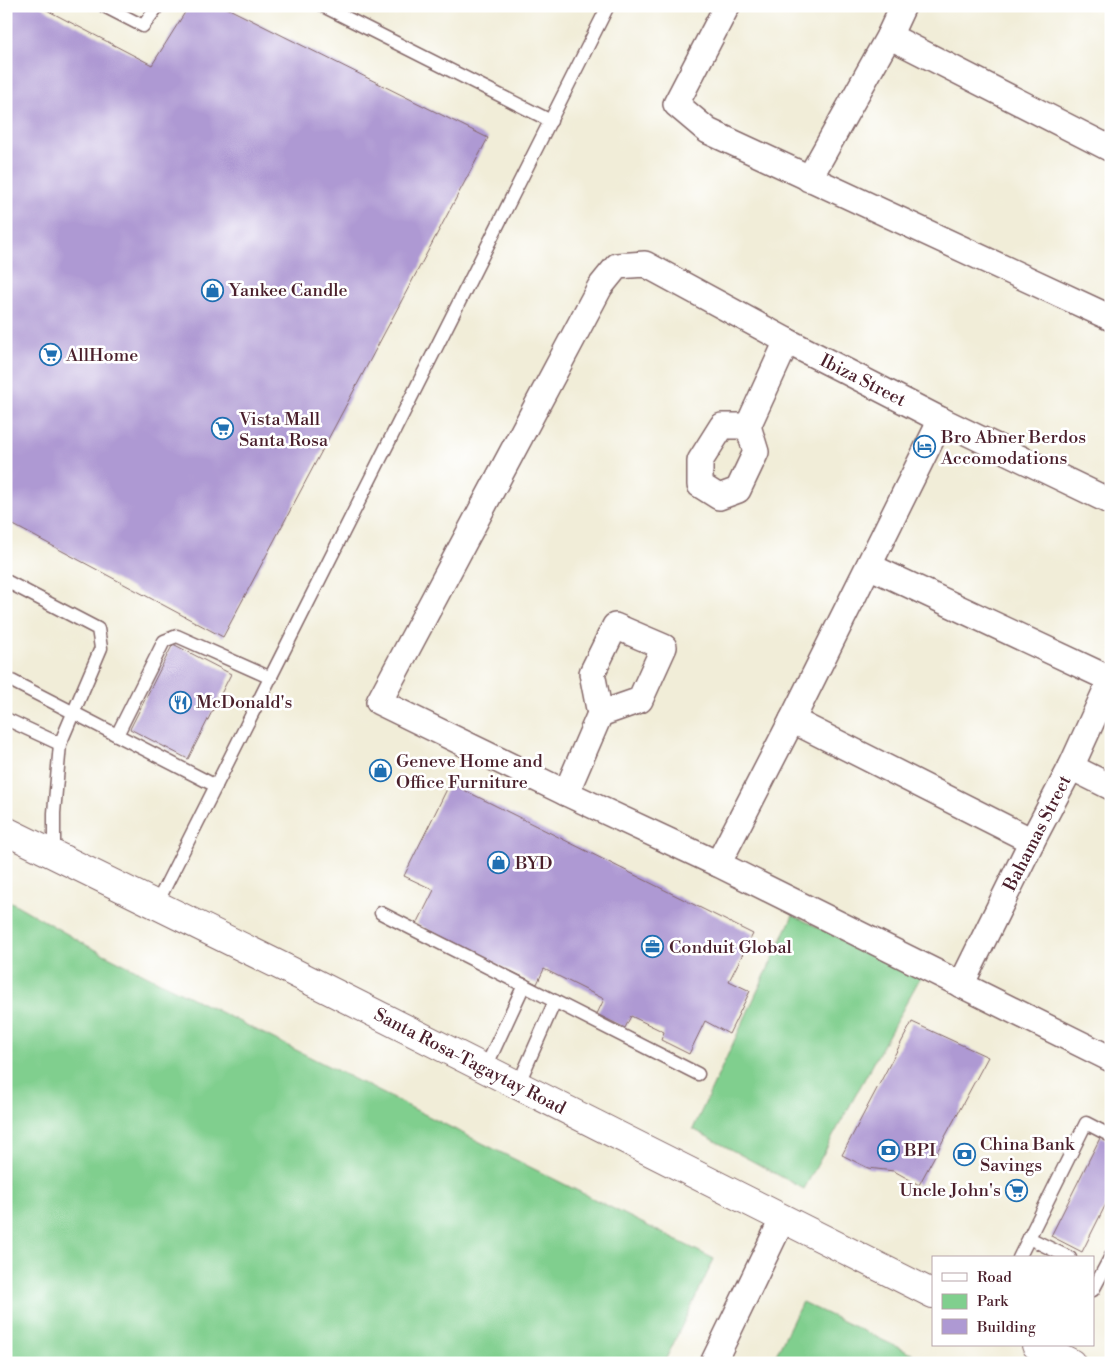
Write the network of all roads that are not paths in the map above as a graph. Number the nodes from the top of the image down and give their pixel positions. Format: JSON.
{"nodes":[{"id":1,"x":104,"y":6,"type":"edge"},
{"id":2,"x":158,"y":6,"type":"edge"},
{"id":3,"x":323,"y":6,"type":"edge"},
{"id":4,"x":608,"y":6,"type":"edge"},
{"id":5,"x":726,"y":6,"type":"edge"},
{"id":6,"x":903,"y":6,"type":"edge"},
{"id":7,"x":889,"y":36,"type":"junction"},
{"id":8,"x":551,"y":121,"type":"junction"},
{"id":9,"x":1111,"y":149,"type":"edge"},
{"id":10,"x":809,"y":179,"type":"junction"},
{"id":11,"x":1111,"y":318,"type":"edge"},
{"id":12,"x":787,"y":341,"type":"junction"},
{"id":13,"x":941,"y":420,"type":"junction"},
{"id":14,"x":748,"y":426,"type":"dead end"},
{"id":15,"x":1111,"y":502,"type":"edge"},
{"id":16,"x":869,"y":566,"type":"junction"},
{"id":17,"x":6,"y":581,"type":"edge"},
{"id":18,"x":6,"y":678,"type":"edge"},
{"id":19,"x":270,"y":678,"type":"junction"},
{"id":20,"x":1111,"y":679,"type":"edge"},
{"id":21,"x":73,"y":712,"type":"junction"},
{"id":22,"x":600,"y":714,"type":"dead end"},
{"id":23,"x":6,"y":718,"type":"edge"},
{"id":24,"x":792,"y":720,"type":"junction"},
{"id":25,"x":117,"y":734,"type":"junction"},
{"id":26,"x":60,"y":744,"type":"junction"},
{"id":27,"x":1071,"y":767,"type":"junction"},
{"id":28,"x":216,"y":786,"type":"junction"},
{"id":29,"x":1111,"y":787,"type":"edge"},
{"id":30,"x":566,"y":793,"type":"junction"},
{"id":31,"x":6,"y":831,"type":"edge"},
{"id":32,"x":1032,"y":841,"type":"junction"},
{"id":33,"x":54,"y":856,"type":"junction"},
{"id":34,"x":718,"y":864,"type":"junction"},
{"id":35,"x":156,"y":905,"type":"junction"},
{"id":36,"x":381,"y":913,"type":"dead end"},
{"id":37,"x":524,"y":985,"type":"junction"},
{"id":38,"x":961,"y":986,"type":"junction"},
{"id":39,"x":556,"y":1001,"type":"junction"},
{"id":40,"x":1111,"y":1059,"type":"edge"},
{"id":41,"x":486,"y":1069,"type":"junction"},
{"id":42,"x":698,"y":1074,"type":"dead end"},
{"id":43,"x":518,"y":1085,"type":"junction"},
{"id":44,"x":1111,"y":1136,"type":"edge"},
{"id":45,"x":782,"y":1218,"type":"junction"},
{"id":46,"x":1029,"y":1238,"type":"junction"},
{"id":47,"x":1020,"y":1256,"type":"edge"},
{"id":48,"x":1066,"y":1256,"type":"edge"},
{"id":49,"x":1111,"y":1256,"type":"edge"},
{"id":50,"x":1098,"y":1271,"type":"edge"},
{"id":51,"x":1094,"y":1286,"type":"edge"},
{"id":52,"x":932,"y":1293,"type":"edge"},
{"id":53,"x":713,"y":1363,"type":"edge"}],
"edges":[{"from":1,"to":2,"type":"lane"},
{"from":3,"to":8,"type":"lane"},
{"from":4,"to":8,"type":"lane"},
{"from":5,"to":10,"type":"street"},
{"from":6,"to":7,"type":"street"},
{"from":7,"to":9,"type":"street"},
{"from":7,"to":10,"type":"street"},
{"from":8,"to":19,"type":"lane"},
{"from":10,"to":11,"type":"street"},
{"from":12,"to":13,"type":"street","name":"Ibiza Street"},
{"from":12,"to":14,"type":"street"},
{"from":12,"to":30,"type":"street","name":"Ibiza Street"},
{"from":13,"to":15,"type":"street","name":"Ibiza Street"},
{"from":13,"to":16,"type":"street"},
{"from":16,"to":20,"type":"street"},
{"from":16,"to":24,"type":"street"},
{"from":17,"to":21,"type":"lane"},
{"from":18,"to":21,"type":"lane"},
{"from":19,"to":25,"type":"lane"},
{"from":19,"to":28,"type":"lane"},
{"from":20,"to":27,"type":"street","name":"Bahamas Street"},
{"from":21,"to":25,"type":"lane"},
{"from":21,"to":26,"type":"lane"},
{"from":22,"to":30,"type":"street"},
{"from":23,"to":26,"type":"lane"},
{"from":24,"to":32,"type":"street"},
{"from":24,"to":34,"type":"street"},
{"from":25,"to":28,"type":"lane"},
{"from":26,"to":33,"type":"lane"},
{"from":27,"to":29,"type":"street"},
{"from":27,"to":32,"type":"street","name":"Bahamas Street"},
{"from":28,"to":35,"type":"lane"},
{"from":30,"to":34,"type":"street"},
{"from":31,"to":33,"type":"main road","name":"Santa Rosa-Tagaytay Road"},
{"from":32,"to":38,"type":"street","name":"Bahamas Street"},
{"from":33,"to":35,"type":"main road","name":"Santa Rosa-Tagaytay Road"},
{"from":34,"to":38,"type":"street"},
{"from":35,"to":41,"type":"main road","name":"Santa Rosa-Tagaytay Road"},
{"from":36,"to":37,"type":"lane"},
{"from":37,"to":39,"type":"lane"},
{"from":37,"to":41,"type":"lane"},
{"from":38,"to":40,"type":"street"},
{"from":39,"to":42,"type":"lane"},
{"from":39,"to":43,"type":"lane"},
{"from":41,"to":43,"type":"main road","name":"Santa Rosa-Tagaytay Road"},
{"from":43,"to":45,"type":"main road","name":"Santa Rosa-Tagaytay Road"},
{"from":44,"to":46,"type":"lane"},
{"from":45,"to":52,"type":"main road","name":"Santa Rosa-Tagaytay Road"},
{"from":45,"to":53,"type":"street"},
{"from":46,"to":47,"type":"lane"},
{"from":46,"to":48,"type":"lane"},
{"from":49,"to":50,"type":"lane"},
{"from":50,"to":51,"type":"lane"}]}
